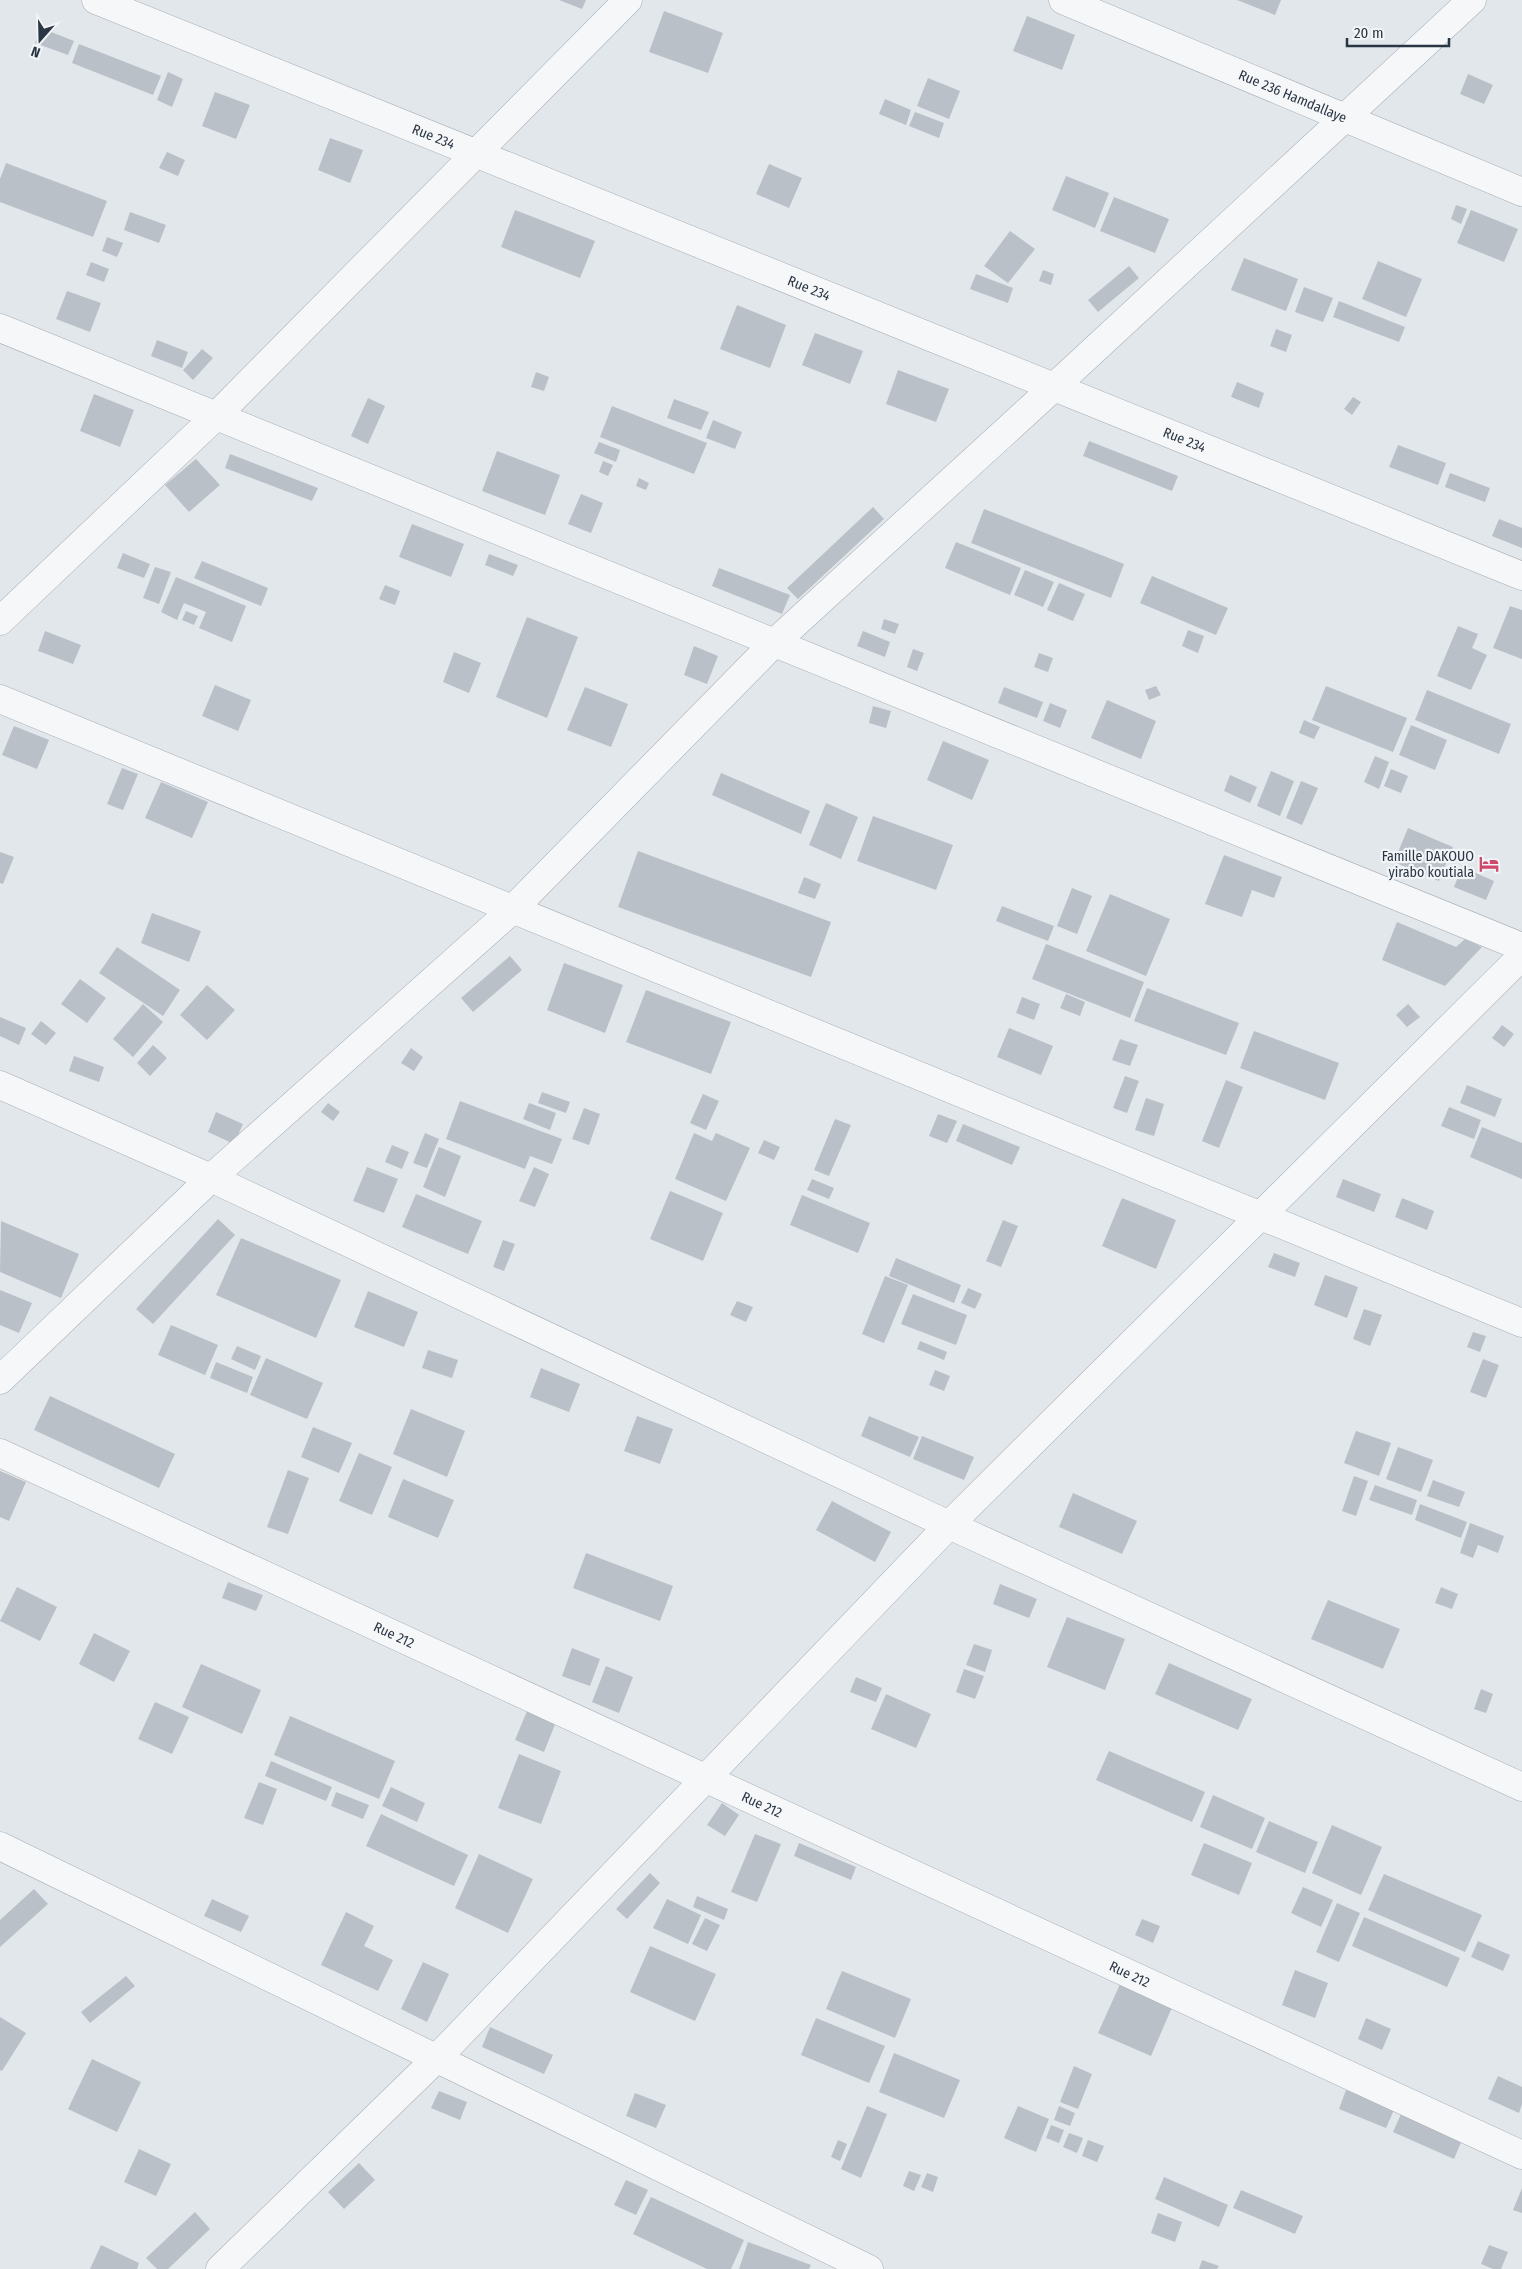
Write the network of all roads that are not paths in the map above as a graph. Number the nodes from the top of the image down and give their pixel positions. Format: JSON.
{"nodes":[{"id":1,"x":96,"y":0,"type":"edge"},
{"id":2,"x":628,"y":0,"type":"edge"},
{"id":3,"x":1063,"y":0,"type":"edge"},
{"id":4,"x":1472,"y":0,"type":"edge"},
{"id":5,"x":1346,"y":118,"type":"junction"},
{"id":6,"x":477,"y":154,"type":"junction"},
{"id":7,"x":1522,"y":192,"type":"edge"},
{"id":8,"x":0,"y":328,"type":"edge"},
{"id":9,"x":1054,"y":387,"type":"junction"},
{"id":10,"x":216,"y":416,"type":"junction"},
{"id":11,"x":1522,"y":576,"type":"edge"},
{"id":12,"x":0,"y":621,"type":"edge"},
{"id":13,"x":774,"y":643,"type":"junction"},
{"id":14,"x":0,"y":699,"type":"edge"},
{"id":15,"x":512,"y":910,"type":"junction"},
{"id":16,"x":1522,"y":947,"type":"edge"},
{"id":17,"x":1522,"y":956,"type":"edge"},
{"id":18,"x":0,"y":1085,"type":"edge"},
{"id":19,"x":210,"y":1178,"type":"junction"},
{"id":20,"x":1262,"y":1217,"type":"junction"},
{"id":21,"x":1522,"y":1324,"type":"edge"},
{"id":22,"x":0,"y":1380,"type":"edge"},
{"id":23,"x":0,"y":1454,"type":"edge"},
{"id":24,"x":950,"y":1525,"type":"junction"},
{"id":25,"x":704,"y":1778,"type":"junction"},
{"id":26,"x":1522,"y":1787,"type":"edge"},
{"id":27,"x":0,"y":1846,"type":"edge"},
{"id":28,"x":436,"y":2058,"type":"junction"},
{"id":29,"x":1522,"y":2155,"type":"edge"},
{"id":30,"x":220,"y":2269,"type":"edge"},
{"id":31,"x":869,"y":2269,"type":"edge"}],
"edges":[{"from":1,"to":6,"type":"street","name":"Rue 234"},
{"from":2,"to":6,"type":"street"},
{"from":3,"to":5,"type":"street","name":"Rue 236 Hamdallaye"},
{"from":4,"to":5,"type":"street"},
{"from":5,"to":7,"type":"street","name":"Rue 236 Hamdallaye"},
{"from":5,"to":9,"type":"street"},
{"from":6,"to":9,"type":"street","name":"Rue 234"},
{"from":6,"to":10,"type":"street"},
{"from":8,"to":10,"type":"street"},
{"from":9,"to":11,"type":"street","name":"Rue 234"},
{"from":9,"to":13,"type":"street"},
{"from":10,"to":12,"type":"street"},
{"from":10,"to":13,"type":"street"},
{"from":13,"to":15,"type":"street"},
{"from":13,"to":16,"type":"street"},
{"from":14,"to":15,"type":"street"},
{"from":15,"to":19,"type":"street"},
{"from":15,"to":20,"type":"street"},
{"from":17,"to":20,"type":"street"},
{"from":18,"to":19,"type":"street"},
{"from":19,"to":22,"type":"street"},
{"from":19,"to":24,"type":"street"},
{"from":20,"to":21,"type":"street"},
{"from":20,"to":24,"type":"street"},
{"from":23,"to":25,"type":"street","name":"Rue 212"},
{"from":24,"to":25,"type":"street"},
{"from":24,"to":26,"type":"street"},
{"from":25,"to":28,"type":"street"},
{"from":25,"to":29,"type":"street","name":"Rue 212"},
{"from":27,"to":28,"type":"street"},
{"from":28,"to":30,"type":"street"},
{"from":28,"to":31,"type":"street"}]}
